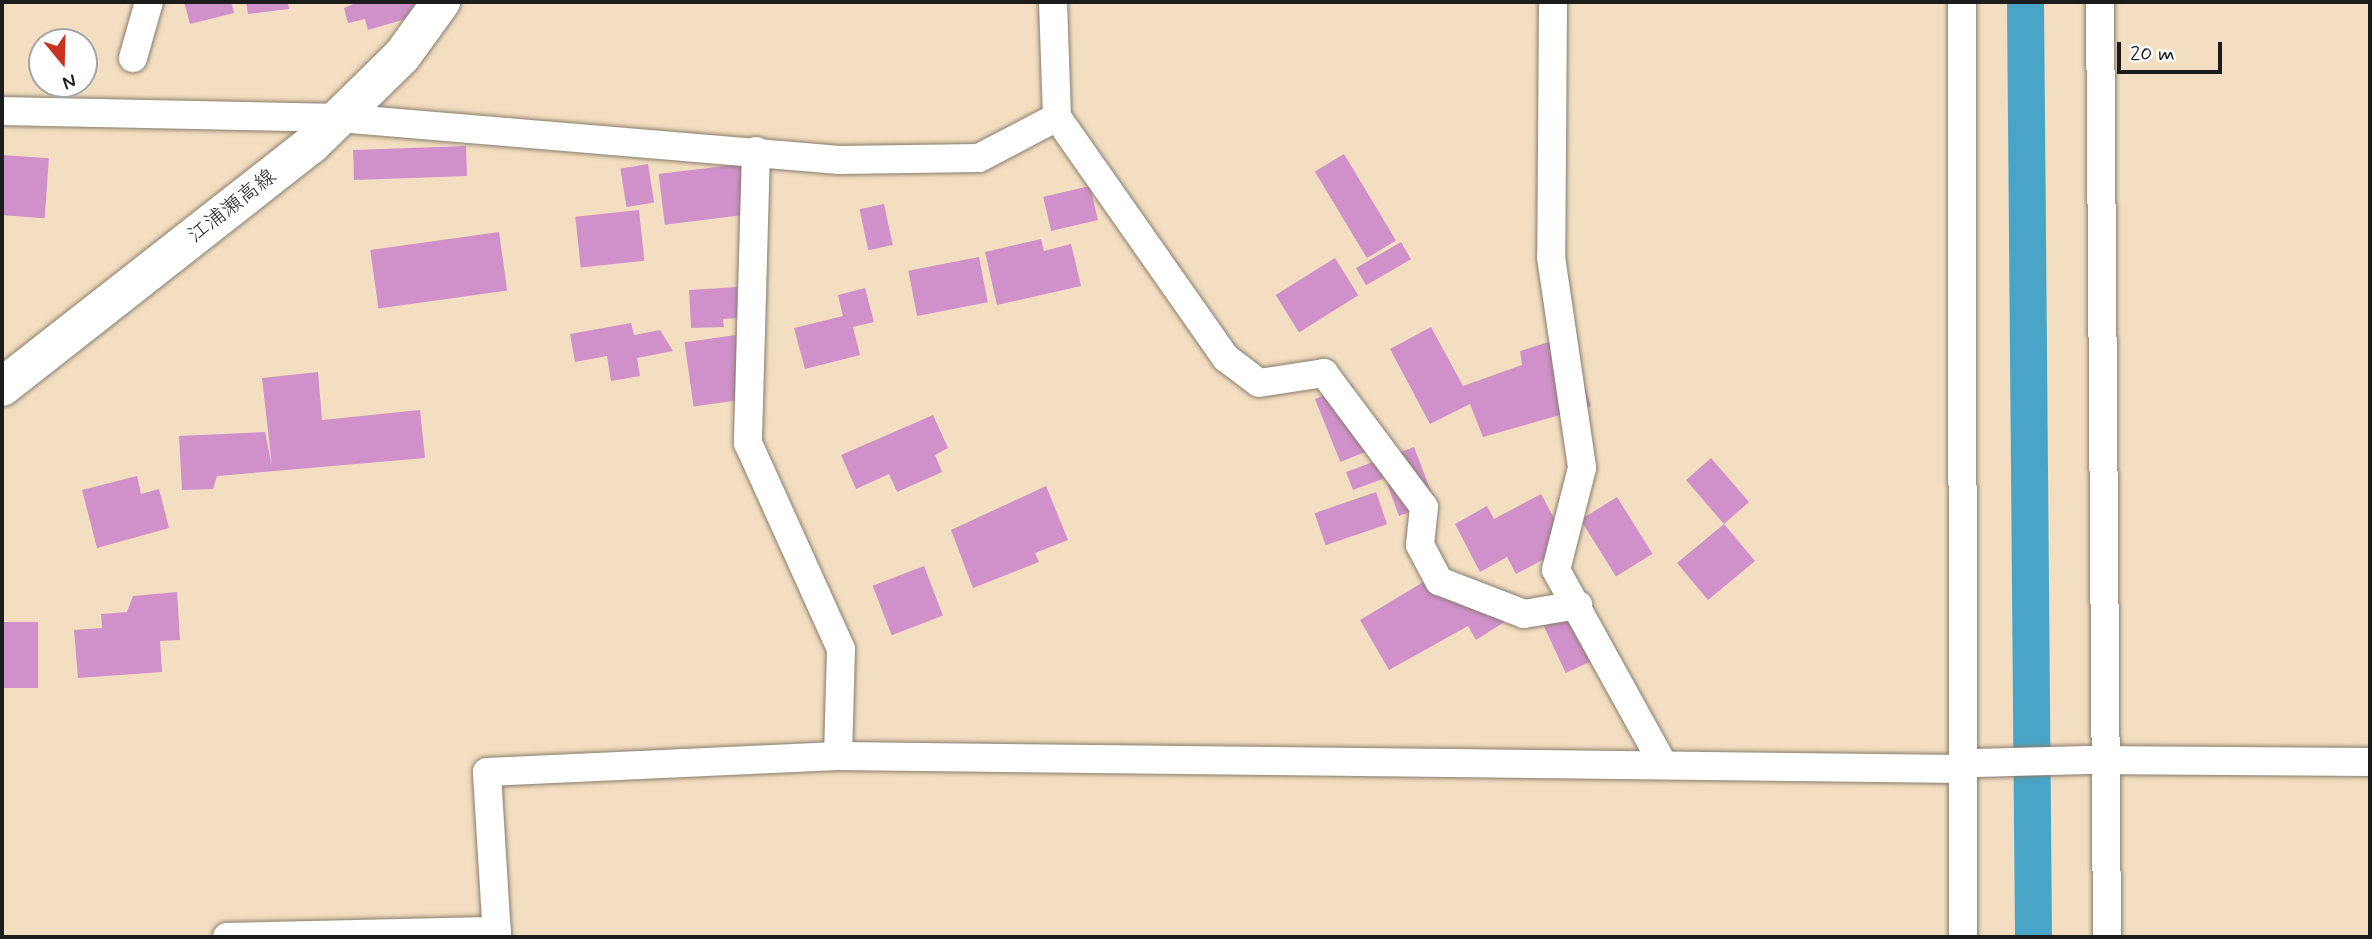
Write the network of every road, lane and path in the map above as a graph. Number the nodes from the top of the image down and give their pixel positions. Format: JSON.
{"nodes":[{"id":1,"x":149,"y":2,"type":"edge"},
{"id":2,"x":441,"y":2,"type":"edge"},
{"id":3,"x":1053,"y":2,"type":"edge"},
{"id":4,"x":1553,"y":2,"type":"edge"},
{"id":5,"x":1962,"y":2,"type":"edge"},
{"id":6,"x":2100,"y":2,"type":"edge"},
{"id":7,"x":133,"y":58,"type":"dead end"},
{"id":8,"x":2,"y":111,"type":"edge"},
{"id":9,"x":1058,"y":117,"type":"junction"},
{"id":10,"x":339,"y":118,"type":"junction"},
{"id":11,"x":756,"y":151,"type":"junction"},
{"id":12,"x":2,"y":387,"type":"edge"},
{"id":13,"x":1578,"y":605,"type":"junction"},
{"id":14,"x":838,"y":756,"type":"junction"},
{"id":15,"x":2094,"y":761,"type":"junction"},
{"id":16,"x":1662,"y":762,"type":"junction"},
{"id":17,"x":2370,"y":762,"type":"edge"},
{"id":18,"x":1968,"y":766,"type":"junction"},
{"id":19,"x":497,"y":934,"type":"edge"},
{"id":20,"x":227,"y":937,"type":"edge"},
{"id":21,"x":1963,"y":937,"type":"edge"},
{"id":22,"x":2107,"y":937,"type":"edge"}],
"edges":[{"from":1,"to":7,"type":"street"},
{"from":2,"to":10,"type":"main road","name":"江浦瀬高線"},
{"from":3,"to":9,"type":"street"},
{"from":4,"to":13,"type":"street"},
{"from":5,"to":18,"type":"street"},
{"from":6,"to":15,"type":"street"},
{"from":8,"to":10,"type":"street"},
{"from":9,"to":11,"type":"street"},
{"from":9,"to":13,"type":"street"},
{"from":10,"to":11,"type":"street"},
{"from":10,"to":12,"type":"main road","name":"江浦瀬高線"},
{"from":11,"to":14,"type":"street"},
{"from":13,"to":16,"type":"street"},
{"from":14,"to":16,"type":"street"},
{"from":14,"to":19,"type":"street"},
{"from":15,"to":17,"type":"street"},
{"from":15,"to":18,"type":"street"},
{"from":15,"to":22,"type":"street"},
{"from":16,"to":18,"type":"street"},
{"from":18,"to":21,"type":"street"},
{"from":19,"to":20,"type":"street"}]}
